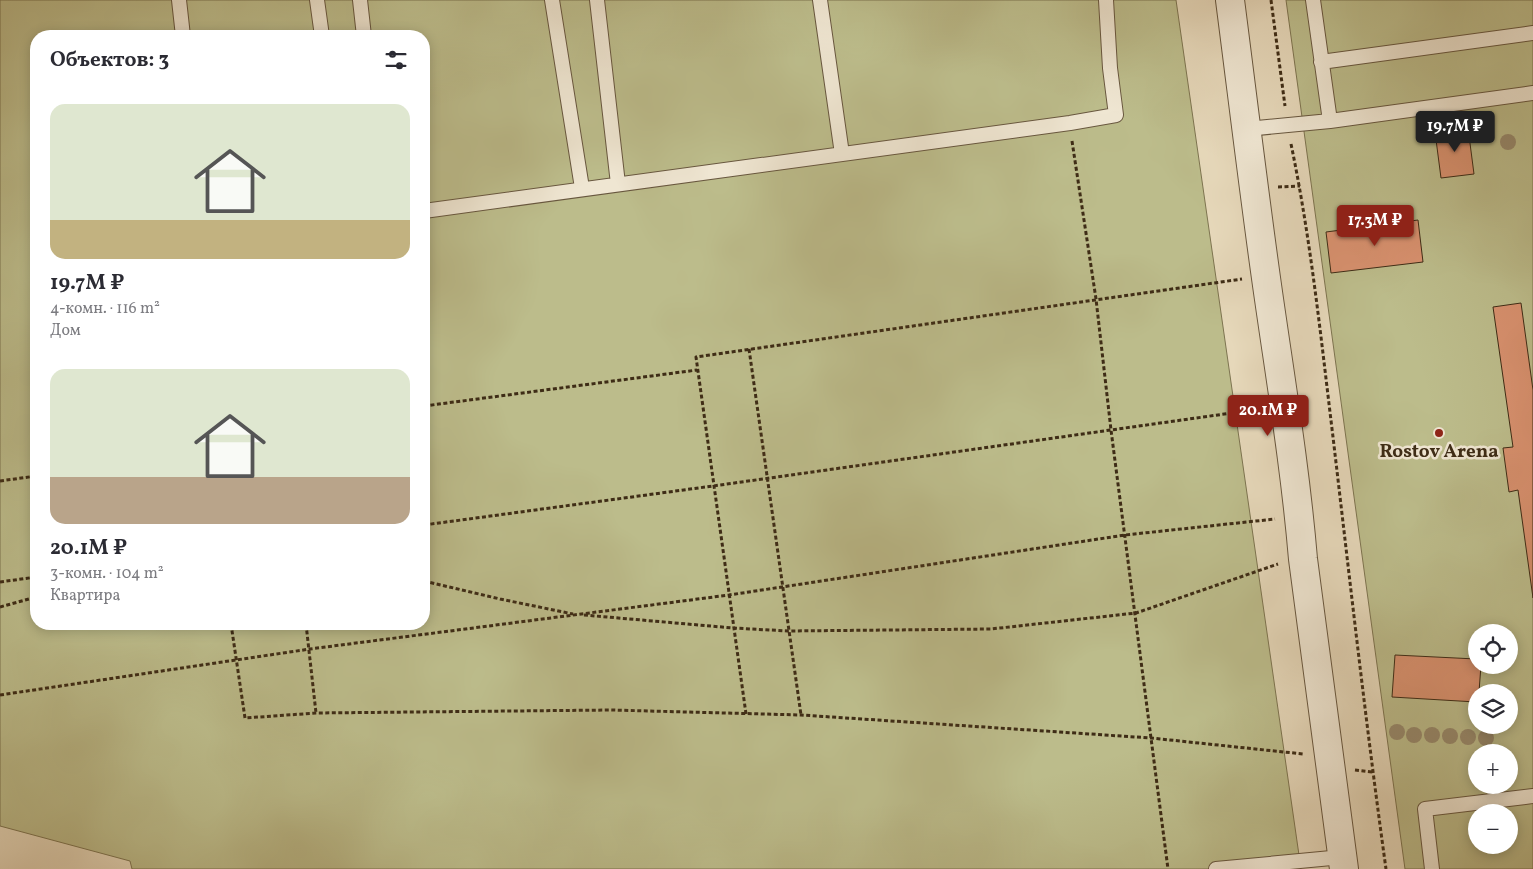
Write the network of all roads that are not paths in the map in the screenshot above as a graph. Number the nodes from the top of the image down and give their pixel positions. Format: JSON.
{"nodes":[{"id":1,"x":179,"y":0,"type":"edge"},
{"id":2,"x":317,"y":0,"type":"edge"},
{"id":3,"x":360,"y":0,"type":"edge"},
{"id":4,"x":552,"y":0,"type":"edge"},
{"id":5,"x":597,"y":0,"type":"edge"},
{"id":6,"x":820,"y":0,"type":"edge"},
{"id":7,"x":1106,"y":0,"type":"edge"},
{"id":8,"x":1230,"y":0,"type":"edge"},
{"id":9,"x":1313,"y":0,"type":"edge"},
{"id":10,"x":1318,"y":0,"type":"edge"},
{"id":11,"x":182,"y":30,"type":"edge"},
{"id":12,"x":321,"y":30,"type":"edge"},
{"id":13,"x":363,"y":30,"type":"edge"},
{"id":14,"x":1533,"y":33,"type":"edge"},
{"id":15,"x":1321,"y":62,"type":"junction"},
{"id":16,"x":1533,"y":93,"type":"edge"},
{"id":17,"x":1330,"y":120,"type":"junction"},
{"id":18,"x":1247,"y":130,"type":"junction"},
{"id":19,"x":842,"y":154,"type":"junction"},
{"id":20,"x":618,"y":184,"type":"junction"},
{"id":21,"x":582,"y":188,"type":"junction"},
{"id":22,"x":430,"y":210,"type":"edge"},
{"id":23,"x":1533,"y":796,"type":"edge"},
{"id":24,"x":1343,"y":863,"type":"edge"},
{"id":25,"x":1216,"y":869,"type":"edge"},
{"id":26,"x":1432,"y":869,"type":"edge"}],
"edges":[{"from":1,"to":11,"type":"lane"},
{"from":2,"to":12,"type":"lane"},
{"from":3,"to":13,"type":"lane"},
{"from":4,"to":21,"type":"lane"},
{"from":5,"to":20,"type":"lane"},
{"from":6,"to":19,"type":"lane"},
{"from":7,"to":19,"type":"lane"},
{"from":8,"to":18,"type":"street"},
{"from":9,"to":10,"type":"lane"},
{"from":9,"to":15,"type":"lane"},
{"from":14,"to":15,"type":"lane"},
{"from":15,"to":17,"type":"lane"},
{"from":16,"to":17,"type":"lane"},
{"from":17,"to":18,"type":"lane"},
{"from":18,"to":24,"type":"street"},
{"from":19,"to":20,"type":"lane"},
{"from":20,"to":21,"type":"lane"},
{"from":21,"to":22,"type":"lane"},
{"from":23,"to":26,"type":"lane"},
{"from":24,"to":25,"type":"lane"}]}
